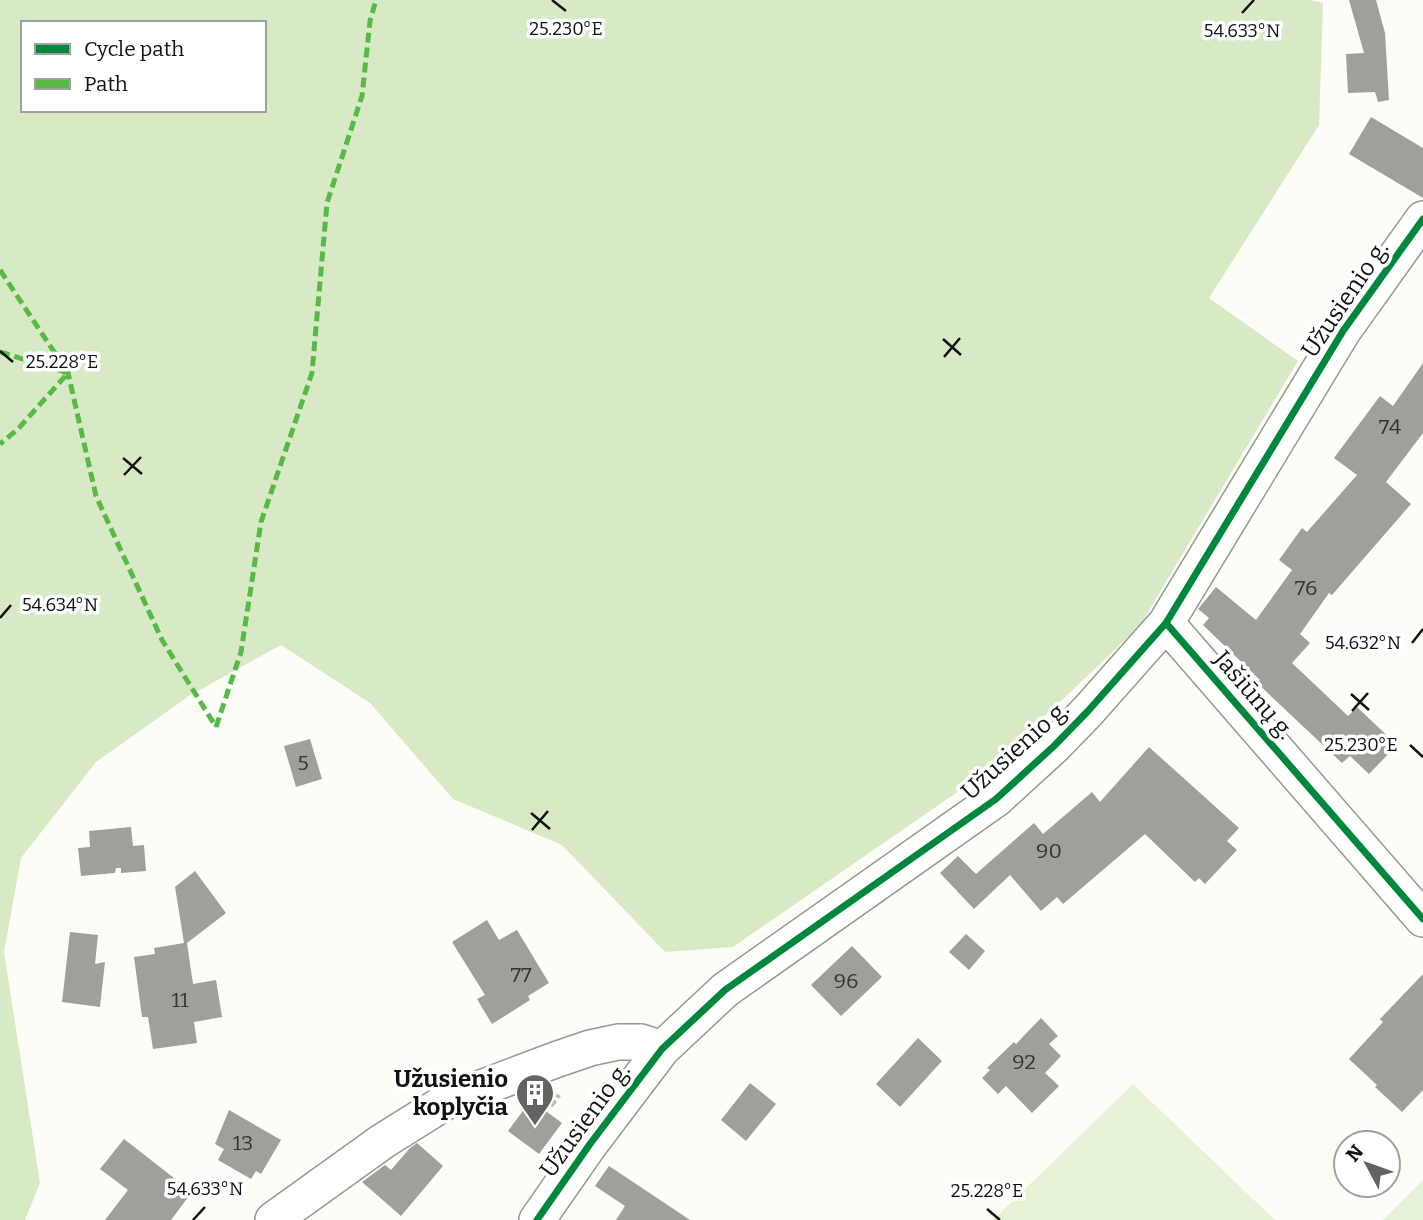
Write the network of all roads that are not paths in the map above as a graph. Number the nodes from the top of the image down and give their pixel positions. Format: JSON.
{"nodes":[{"id":1,"x":1423,"y":219,"type":"edge"},
{"id":2,"x":1166,"y":623,"type":"junction"},
{"id":3,"x":1423,"y":919,"type":"edge"},
{"id":4,"x":662,"y":1049,"type":"junction"},
{"id":5,"x":274,"y":1220,"type":"edge"},
{"id":6,"x":537,"y":1220,"type":"edge"}],
"edges":[{"from":1,"to":2,"type":"street","name":"Užusienio g."},
{"from":2,"to":3,"type":"street","name":"Jašiūnų g."},
{"from":2,"to":4,"type":"street","name":"Užusienio g."},
{"from":4,"to":5,"type":"street"},
{"from":4,"to":6,"type":"street","name":"Užusienio g."}]}
